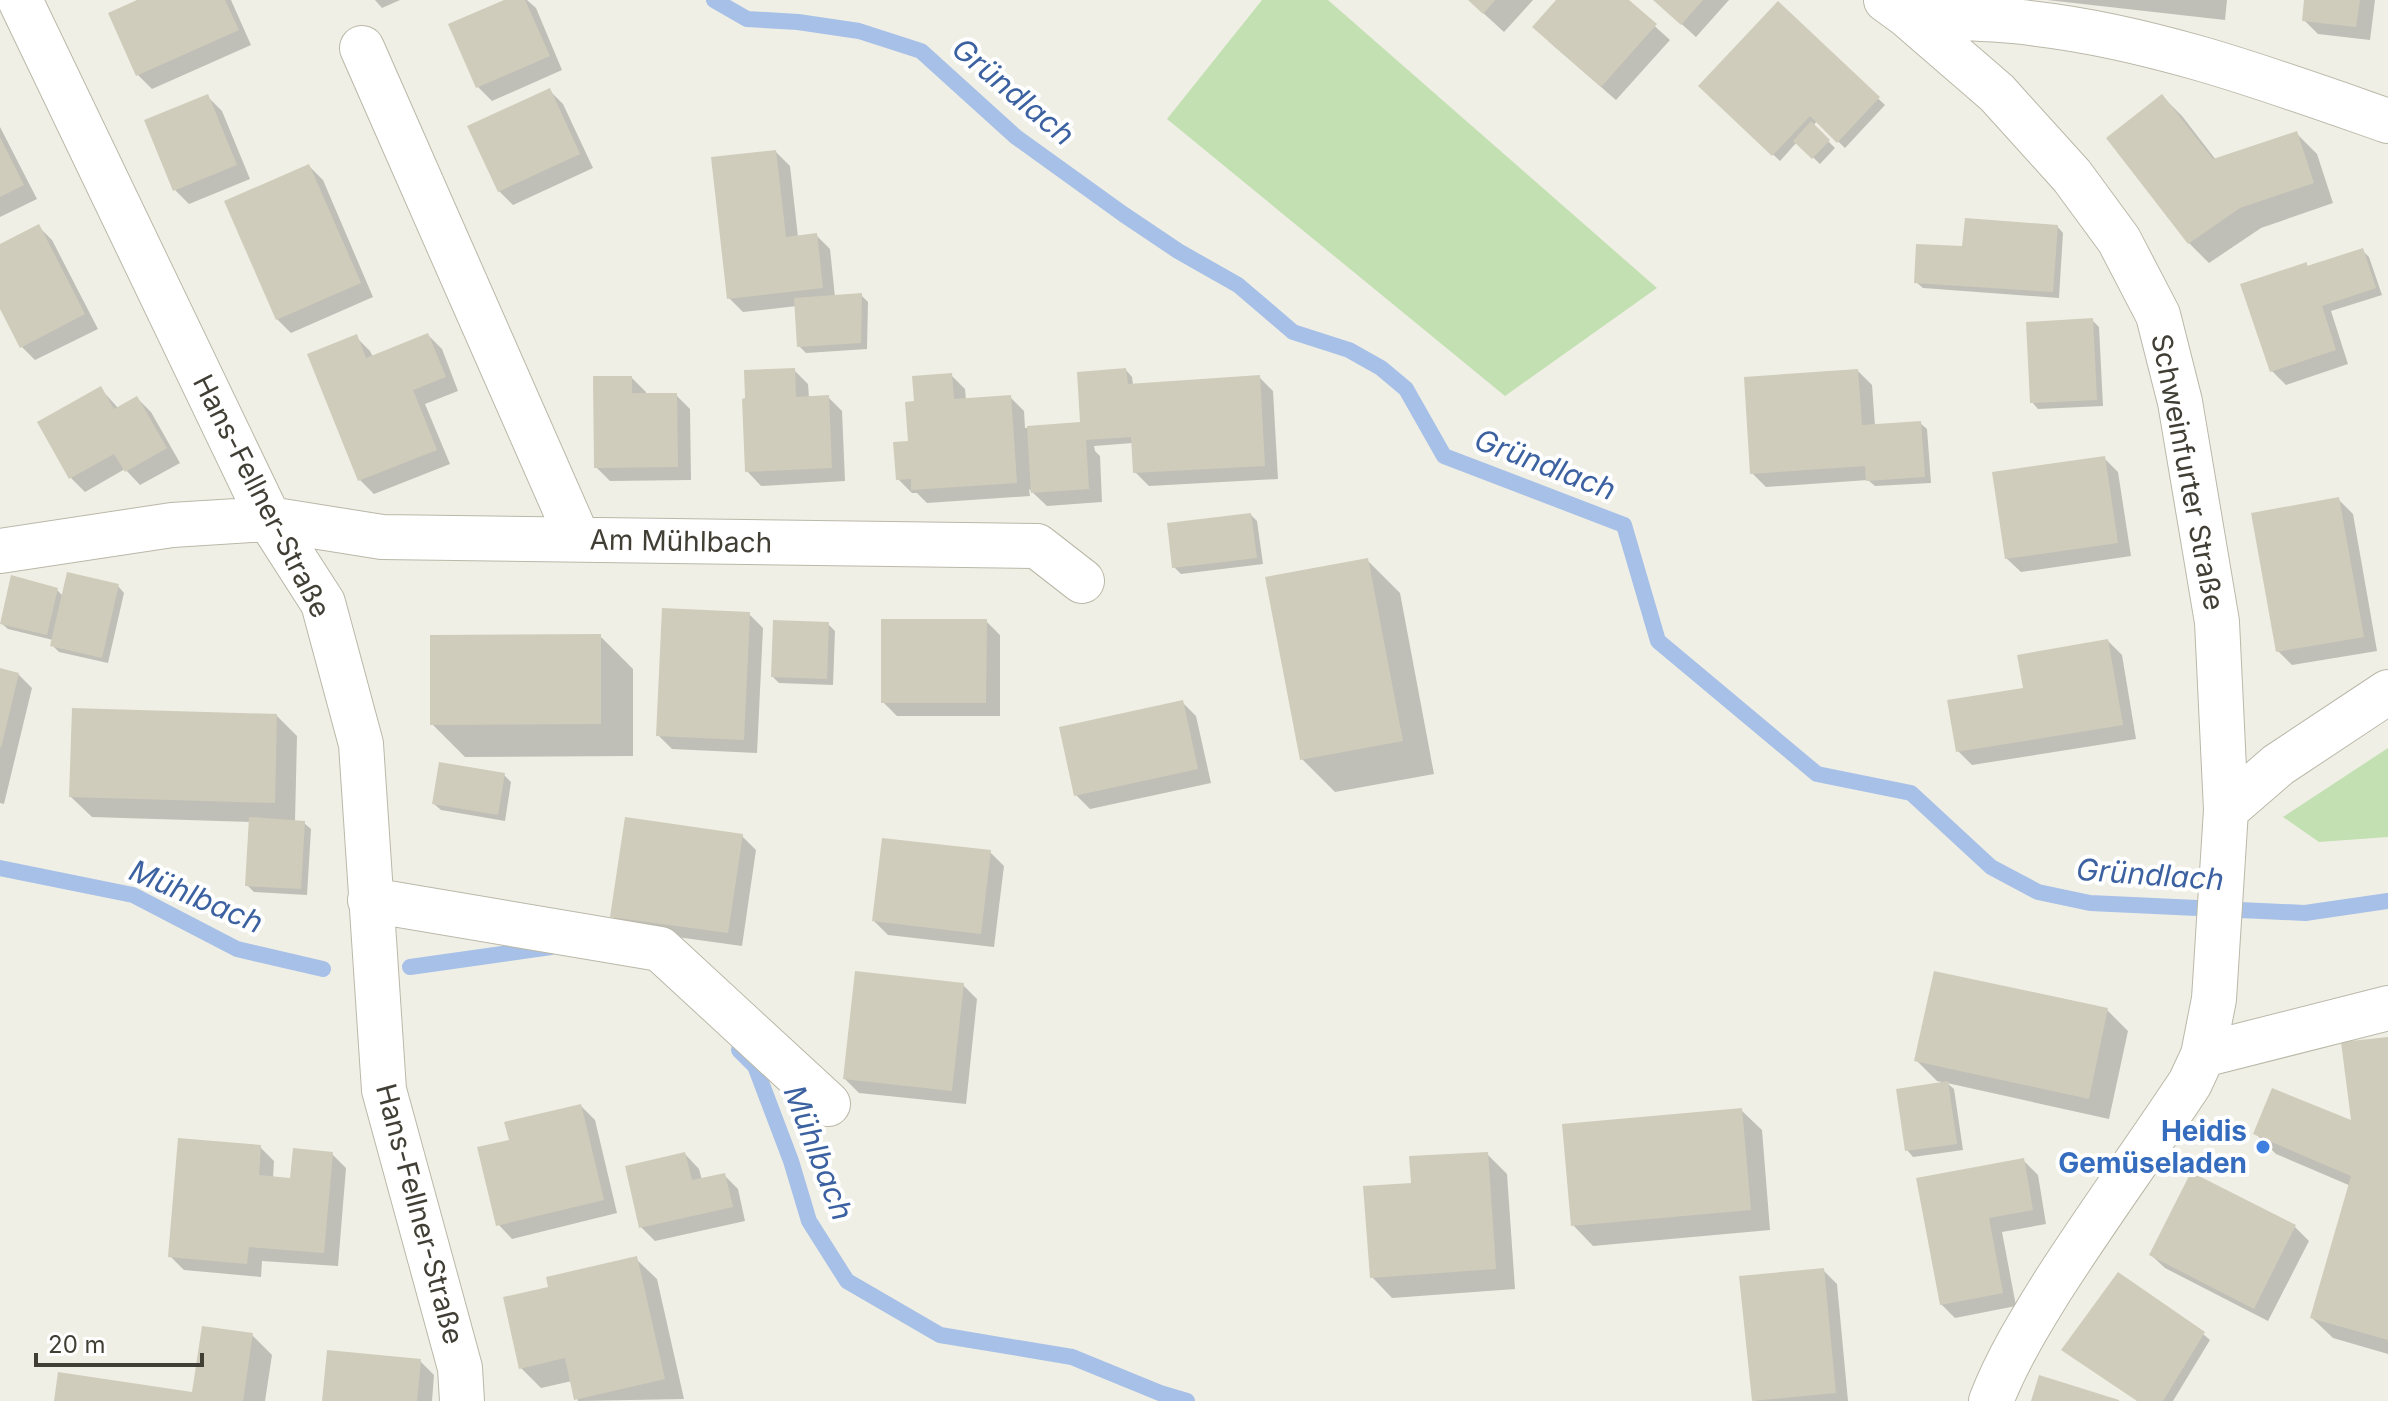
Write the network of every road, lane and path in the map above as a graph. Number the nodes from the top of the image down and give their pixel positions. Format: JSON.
{"nodes":[{"id":1,"x":20,"y":0,"type":"edge"},
{"id":2,"x":1901,"y":5,"type":"edge"},
{"id":3,"x":2030,"y":22,"type":"junction"},
{"id":4,"x":362,"y":48,"type":"dead end"},
{"id":5,"x":1997,"y":93,"type":"junction"},
{"id":6,"x":2388,"y":121,"type":"edge"},
{"id":7,"x":269,"y":519,"type":"junction"},
{"id":8,"x":578,"y":539,"type":"junction"},
{"id":9,"x":0,"y":551,"type":"edge"},
{"id":10,"x":1082,"y":581,"type":"dead end"},
{"id":11,"x":2388,"y":692,"type":"edge"},
{"id":12,"x":2225,"y":828,"type":"junction"},
{"id":13,"x":370,"y":900,"type":"junction"},
{"id":14,"x":2388,"y":1008,"type":"edge"},
{"id":15,"x":2203,"y":1055,"type":"junction"},
{"id":16,"x":828,"y":1104,"type":"dead end"},
{"id":17,"x":462,"y":1401,"type":"edge"},
{"id":18,"x":1991,"y":1401,"type":"edge"}],
"edges":[{"from":1,"to":7,"type":"street","name":"Hans-Fellner-Straße"},
{"from":2,"to":3,"type":"street"},
{"from":2,"to":5,"type":"street","name":"Schweinfurter Straße"},
{"from":3,"to":5,"type":"street"},
{"from":3,"to":6,"type":"street"},
{"from":4,"to":8,"type":"street"},
{"from":5,"to":12,"type":"street","name":"Schweinfurter Straße"},
{"from":7,"to":8,"type":"street","name":"Am Mühlbach"},
{"from":7,"to":9,"type":"street","name":"Am Mühlbach"},
{"from":7,"to":13,"type":"street","name":"Hans-Fellner-Straße"},
{"from":8,"to":10,"type":"street","name":"Am Mühlbach"},
{"from":11,"to":12,"type":"street"},
{"from":12,"to":15,"type":"street","name":"Schweinfurter Straße"},
{"from":13,"to":16,"type":"street"},
{"from":13,"to":17,"type":"street","name":"Hans-Fellner-Straße"},
{"from":14,"to":15,"type":"street"},
{"from":15,"to":18,"type":"street","name":"Schweinfurter Straße"}]}
